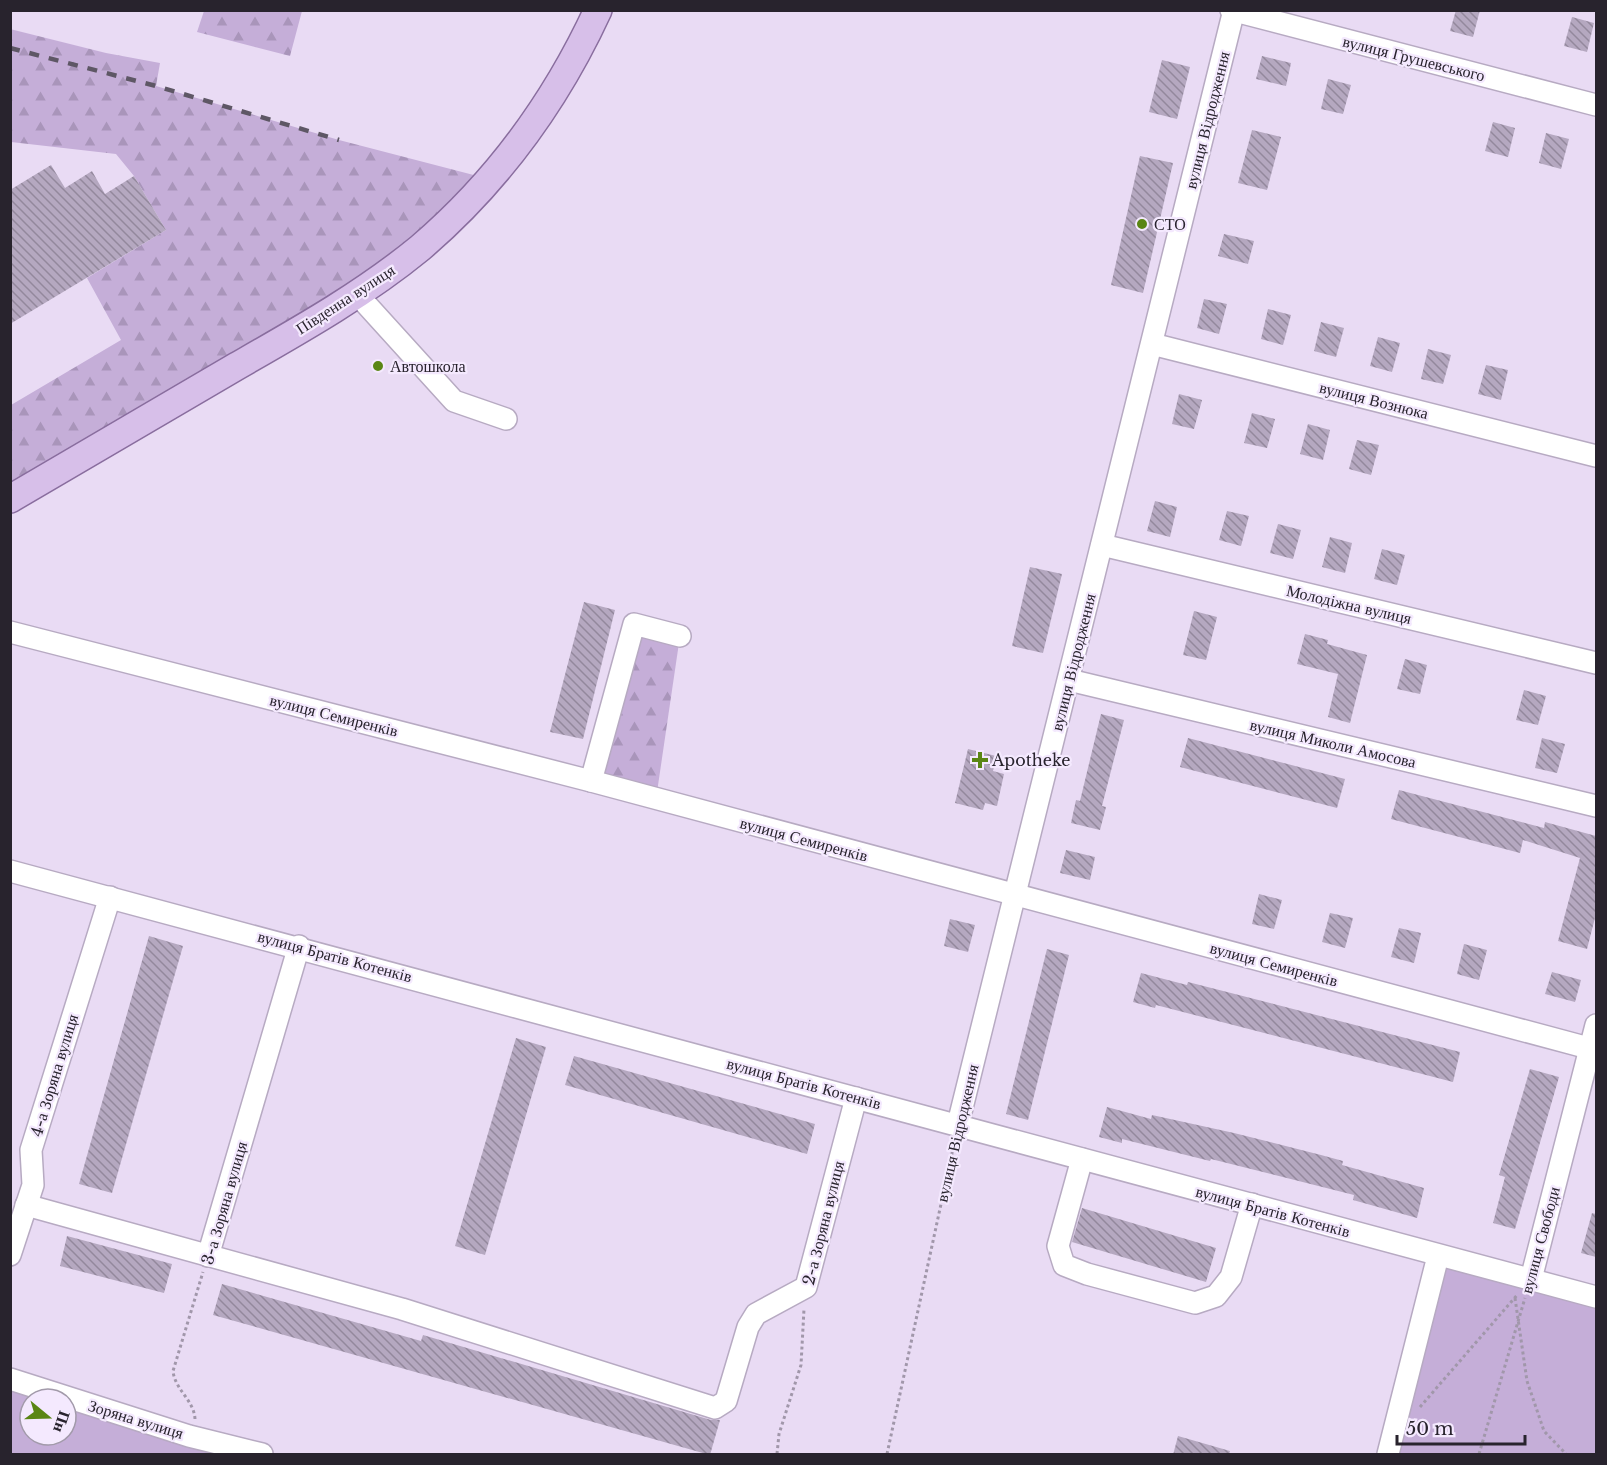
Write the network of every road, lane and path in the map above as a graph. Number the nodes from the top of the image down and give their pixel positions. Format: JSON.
{"nodes":[{"id":1,"x":598,"y":10,"type":"edge"},
{"id":2,"x":1233,"y":11,"type":"edge"},
{"id":3,"x":1596,"y":105,"type":"edge"},
{"id":4,"x":356,"y":293,"type":"junction"},
{"id":5,"x":1152,"y":344,"type":"junction"},
{"id":6,"x":506,"y":419,"type":"dead end"},
{"id":7,"x":1596,"y":456,"type":"edge"},
{"id":8,"x":10,"y":499,"type":"edge"},
{"id":9,"x":1102,"y":545,"type":"junction"},
{"id":10,"x":10,"y":632,"type":"edge"},
{"id":11,"x":680,"y":636,"type":"dead end"},
{"id":12,"x":1596,"y":663,"type":"edge"},
{"id":13,"x":1069,"y":680,"type":"junction"},
{"id":14,"x":591,"y":781,"type":"junction"},
{"id":15,"x":1596,"y":806,"type":"edge"},
{"id":16,"x":10,"y":871,"type":"edge"},
{"id":17,"x":1016,"y":895,"type":"junction"},
{"id":18,"x":110,"y":897,"type":"junction"},
{"id":19,"x":299,"y":946,"type":"junction"},
{"id":20,"x":1596,"y":1025,"type":"edge"},
{"id":21,"x":1593,"y":1049,"type":"edge"},
{"id":22,"x":856,"y":1098,"type":"junction"},
{"id":23,"x":958,"y":1125,"type":"junction"},
{"id":24,"x":1082,"y":1160,"type":"junction"},
{"id":25,"x":1252,"y":1204,"type":"junction"},
{"id":26,"x":26,"y":1205,"type":"junction"},
{"id":27,"x":10,"y":1255,"type":"edge"},
{"id":28,"x":208,"y":1256,"type":"junction"},
{"id":29,"x":1438,"y":1256,"type":"junction"},
{"id":30,"x":1531,"y":1279,"type":"junction"},
{"id":31,"x":806,"y":1287,"type":"junction"},
{"id":32,"x":1596,"y":1297,"type":"edge"},
{"id":33,"x":1515,"y":1298,"type":"junction"},
{"id":34,"x":1519,"y":1318,"type":"junction"},
{"id":35,"x":10,"y":1379,"type":"edge"},
{"id":36,"x":1415,"y":1413,"type":"dead end"},
{"id":37,"x":189,"y":1436,"type":"junction"},
{"id":38,"x":262,"y":1455,"type":"edge"},
{"id":39,"x":777,"y":1455,"type":"edge"},
{"id":40,"x":887,"y":1455,"type":"edge"},
{"id":41,"x":1388,"y":1455,"type":"edge"},
{"id":42,"x":1479,"y":1455,"type":"edge"},
{"id":43,"x":1566,"y":1455,"type":"edge"}],
"edges":[{"from":1,"to":4,"type":"main road","name":"Південна вулиця"},
{"from":2,"to":3,"type":"street","name":"вулиця Грушевського"},
{"from":2,"to":5,"type":"street","name":"вулиця Відродження"},
{"from":4,"to":6,"type":"street"},
{"from":4,"to":8,"type":"main road","name":"Південна вулиця"},
{"from":5,"to":7,"type":"street","name":"вулиця Вознюка"},
{"from":5,"to":9,"type":"street","name":"вулиця Відродження"},
{"from":9,"to":12,"type":"street","name":"Молодіжна вулиця"},
{"from":9,"to":13,"type":"street","name":"вулиця Відродження"},
{"from":10,"to":14,"type":"street","name":"вулиця Семиренків"},
{"from":11,"to":14,"type":"street"},
{"from":13,"to":15,"type":"street","name":"вулиця Миколи Амосова"},
{"from":13,"to":17,"type":"street","name":"вулиця Відродження"},
{"from":14,"to":17,"type":"street","name":"вулиця Семиренків"},
{"from":16,"to":18,"type":"street","name":"вулиця Братів Котенків"},
{"from":17,"to":21,"type":"street","name":"вулиця Семиренків"},
{"from":17,"to":23,"type":"street","name":"вулиця Відродження"},
{"from":18,"to":19,"type":"street","name":"вулиця Братів Котенків"},
{"from":18,"to":26,"type":"street","name":"4-а Зоряна вулиця"},
{"from":19,"to":22,"type":"street","name":"вулиця Братів Котенків"},
{"from":19,"to":28,"type":"street","name":"3-а Зоряна вулиця"},
{"from":20,"to":21,"type":"street","name":"вулиця Свободи"},
{"from":21,"to":30,"type":"street","name":"вулиця Свободи"},
{"from":22,"to":23,"type":"street","name":"вулиця Братів Котенків"},
{"from":22,"to":31,"type":"street","name":"2-а Зоряна вулиця"},
{"from":23,"to":24,"type":"street","name":"вулиця Братів Котенків"},
{"from":23,"to":40,"type":"path","name":"вулиця Відродження"},
{"from":24,"to":25,"type":"street","name":"вулиця Братів Котенків"},
{"from":24,"to":25,"type":"street"},
{"from":25,"to":29,"type":"street","name":"вулиця Братів Котенків"},
{"from":26,"to":27,"type":"street","name":"4-а Зоряна вулиця"},
{"from":26,"to":28,"type":"street"},
{"from":28,"to":31,"type":"street"},
{"from":28,"to":37,"type":"path","name":"3-а Зоряна вулиця"},
{"from":29,"to":30,"type":"street","name":"вулиця Братів Котенків"},
{"from":29,"to":41,"type":"street"},
{"from":30,"to":32,"type":"street","name":"вулиця Братів Котенків"},
{"from":30,"to":33,"type":"path"},
{"from":30,"to":34,"type":"path","name":"вулиця Свободи"},
{"from":31,"to":39,"type":"path","name":"2-а Зоряна вулиця"},
{"from":33,"to":34,"type":"path"},
{"from":33,"to":36,"type":"path"},
{"from":34,"to":42,"type":"path","name":"вулиця Свободи"},
{"from":34,"to":43,"type":"path"},
{"from":35,"to":37,"type":"street","name":"Зоряна вулиця"},
{"from":37,"to":38,"type":"street","name":"Зоряна вулиця"}]}
